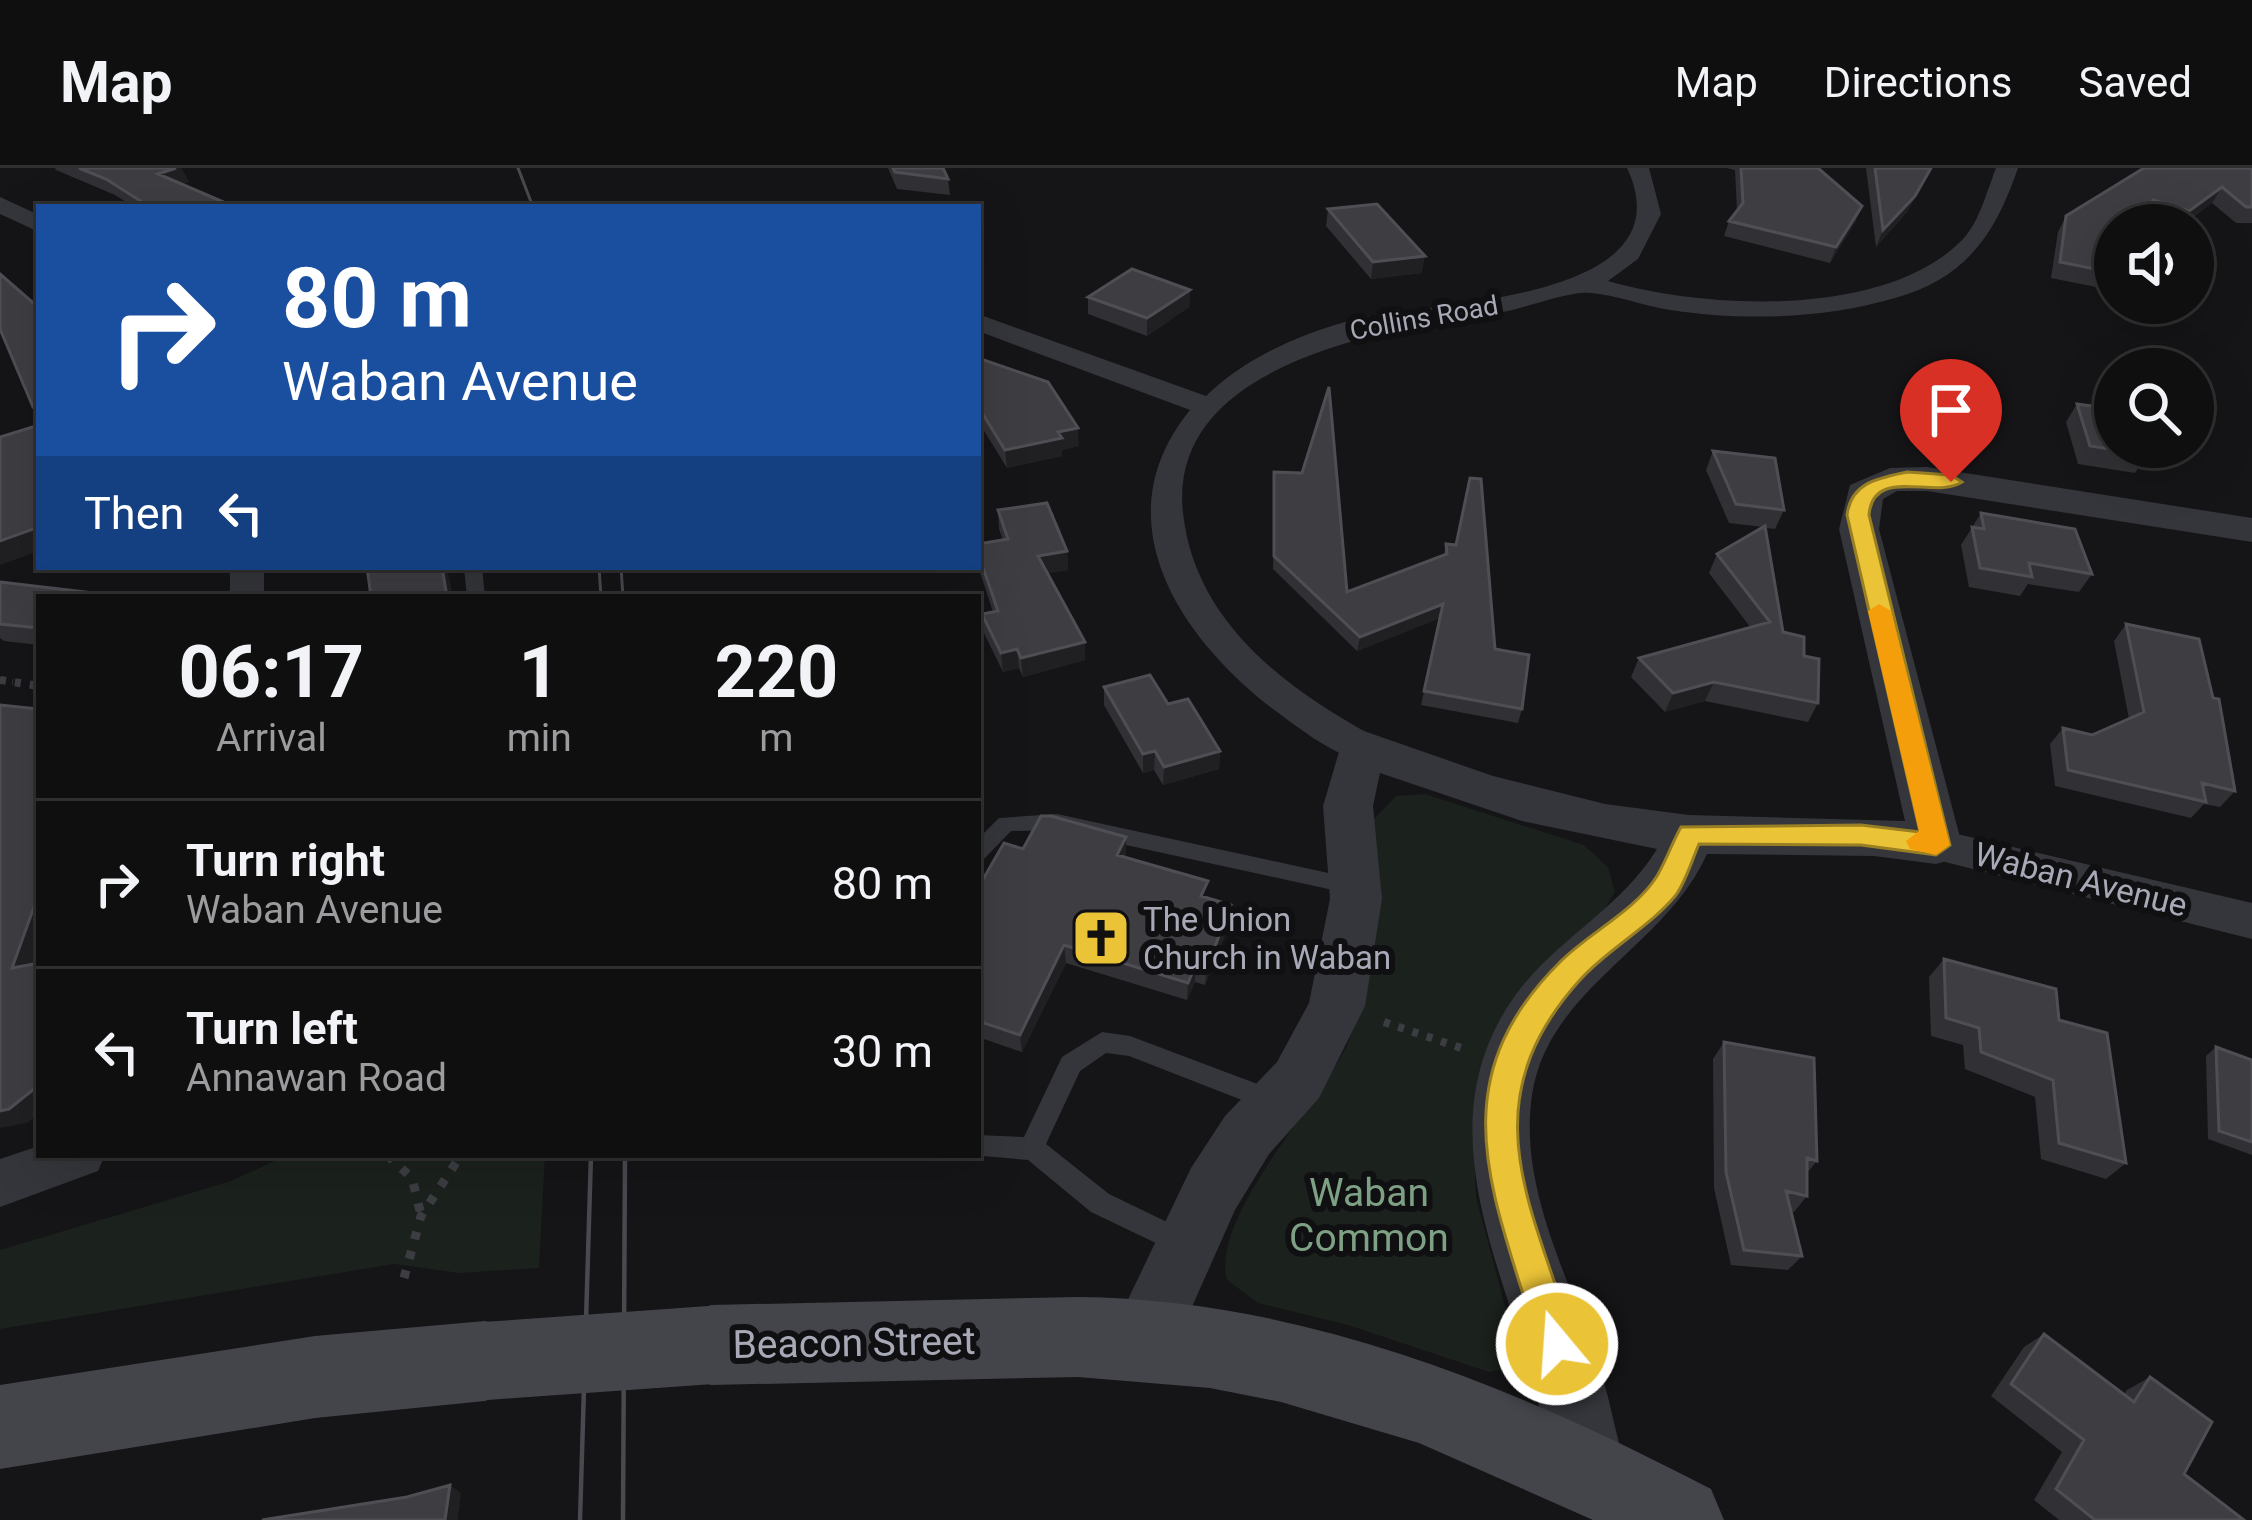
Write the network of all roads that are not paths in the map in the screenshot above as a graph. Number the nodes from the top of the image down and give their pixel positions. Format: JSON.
{"nodes":[{"id":1,"x":1638,"y":168,"type":"edge"},
{"id":2,"x":2007,"y":168,"type":"edge"},
{"id":3,"x":0,"y":204,"type":"edge"},
{"id":4,"x":36,"y":223,"type":"edge"},
{"id":5,"x":1586,"y":284,"type":"junction"},
{"id":6,"x":981,"y":323,"type":"edge"},
{"id":7,"x":1209,"y":407,"type":"junction"},
{"id":8,"x":2252,"y":530,"type":"edge"},
{"id":9,"x":1361,"y":747,"type":"junction"},
{"id":10,"x":1690,"y":834,"type":"junction"},
{"id":11,"x":1936,"y":845,"type":"junction"},
{"id":12,"x":981,"y":849,"type":"edge"},
{"id":13,"x":1357,"y":888,"type":"junction"},
{"id":14,"x":2252,"y":921,"type":"edge"},
{"id":15,"x":1276,"y":1102,"type":"junction"},
{"id":16,"x":981,"y":1146,"type":"edge"},
{"id":17,"x":1031,"y":1150,"type":"junction"},
{"id":18,"x":71,"y":1158,"type":"edge"},
{"id":19,"x":0,"y":1183,"type":"edge"},
{"id":20,"x":1183,"y":1244,"type":"junction"},
{"id":21,"x":1143,"y":1339,"type":"junction"},
{"id":22,"x":0,"y":1426,"type":"edge"},
{"id":23,"x":1584,"y":1485,"type":"junction"},
{"id":24,"x":1680,"y":1520,"type":"edge"}],
"edges":[{"from":1,"to":5,"type":"street","name":"Collins Road"},
{"from":2,"to":5,"type":"street"},
{"from":3,"to":4,"type":"street"},
{"from":5,"to":7,"type":"street","name":"Collins Road"},
{"from":6,"to":7,"type":"street"},
{"from":7,"to":9,"type":"street","name":"Collins Road"},
{"from":8,"to":11,"type":"street"},
{"from":9,"to":10,"type":"street","name":"Collins Road"},
{"from":9,"to":13,"type":"street"},
{"from":10,"to":11,"type":"street","name":"Waban Avenue"},
{"from":10,"to":23,"type":"street"},
{"from":11,"to":14,"type":"street","name":"Waban Avenue"},
{"from":12,"to":13,"type":"lane"},
{"from":13,"to":15,"type":"street"},
{"from":15,"to":17,"type":"lane"},
{"from":15,"to":20,"type":"street"},
{"from":16,"to":17,"type":"lane"},
{"from":17,"to":20,"type":"lane"},
{"from":18,"to":19,"type":"street"},
{"from":20,"to":21,"type":"street"},
{"from":21,"to":22,"type":"main road","name":"Beacon Street","bridge":true},
{"from":21,"to":23,"type":"main road","name":"Beacon Street"},
{"from":23,"to":24,"type":"main road","name":"Beacon Street"}]}
